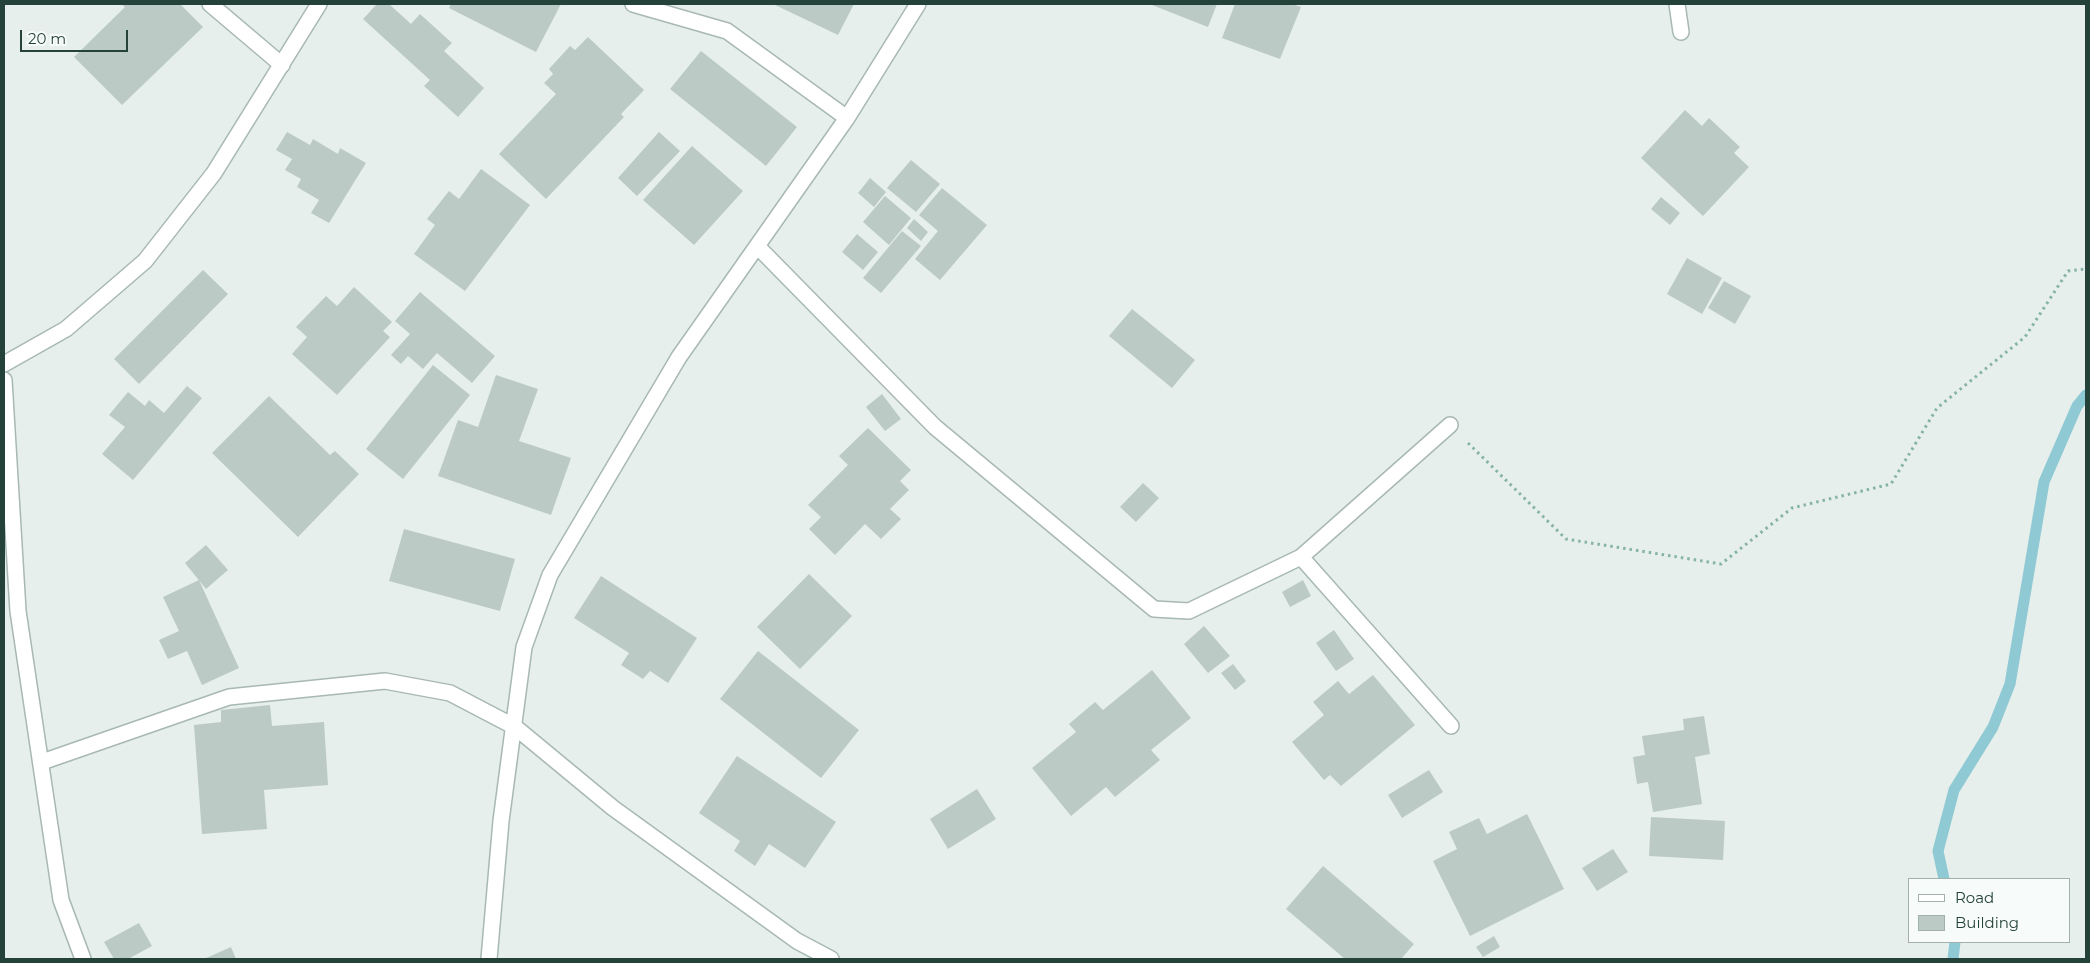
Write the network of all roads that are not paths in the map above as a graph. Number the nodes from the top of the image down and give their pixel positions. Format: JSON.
{"nodes":[{"id":1,"x":210,"y":4,"type":"edge"},
{"id":2,"x":319,"y":4,"type":"edge"},
{"id":3,"x":633,"y":4,"type":"edge"},
{"id":4,"x":918,"y":4,"type":"edge"},
{"id":5,"x":1677,"y":4,"type":"edge"},
{"id":6,"x":1681,"y":32,"type":"dead end"},
{"id":7,"x":282,"y":64,"type":"junction"},
{"id":8,"x":847,"y":118,"type":"junction"},
{"id":9,"x":757,"y":246,"type":"junction"},
{"id":10,"x":4,"y":364,"type":"edge"},
{"id":11,"x":4,"y":380,"type":"edge"},
{"id":12,"x":1450,"y":425,"type":"road end"},
{"id":13,"x":1300,"y":557,"type":"junction"},
{"id":14,"x":1451,"y":726,"type":"dead end"},
{"id":15,"x":515,"y":727,"type":"junction"},
{"id":16,"x":42,"y":762,"type":"junction"},
{"id":17,"x":83,"y":959,"type":"edge"},
{"id":18,"x":489,"y":959,"type":"edge"},
{"id":19,"x":832,"y":959,"type":"edge"}],
"edges":[{"from":1,"to":7,"type":"street"},
{"from":2,"to":7,"type":"street"},
{"from":3,"to":8,"type":"street"},
{"from":4,"to":8,"type":"street"},
{"from":5,"to":6,"type":"street"},
{"from":7,"to":10,"type":"street"},
{"from":8,"to":9,"type":"street"},
{"from":9,"to":13,"type":"street"},
{"from":9,"to":15,"type":"street"},
{"from":11,"to":16,"type":"street"},
{"from":12,"to":13,"type":"street"},
{"from":13,"to":14,"type":"street"},
{"from":15,"to":16,"type":"street"},
{"from":15,"to":18,"type":"street"},
{"from":15,"to":19,"type":"street"},
{"from":16,"to":17,"type":"street"}]}
